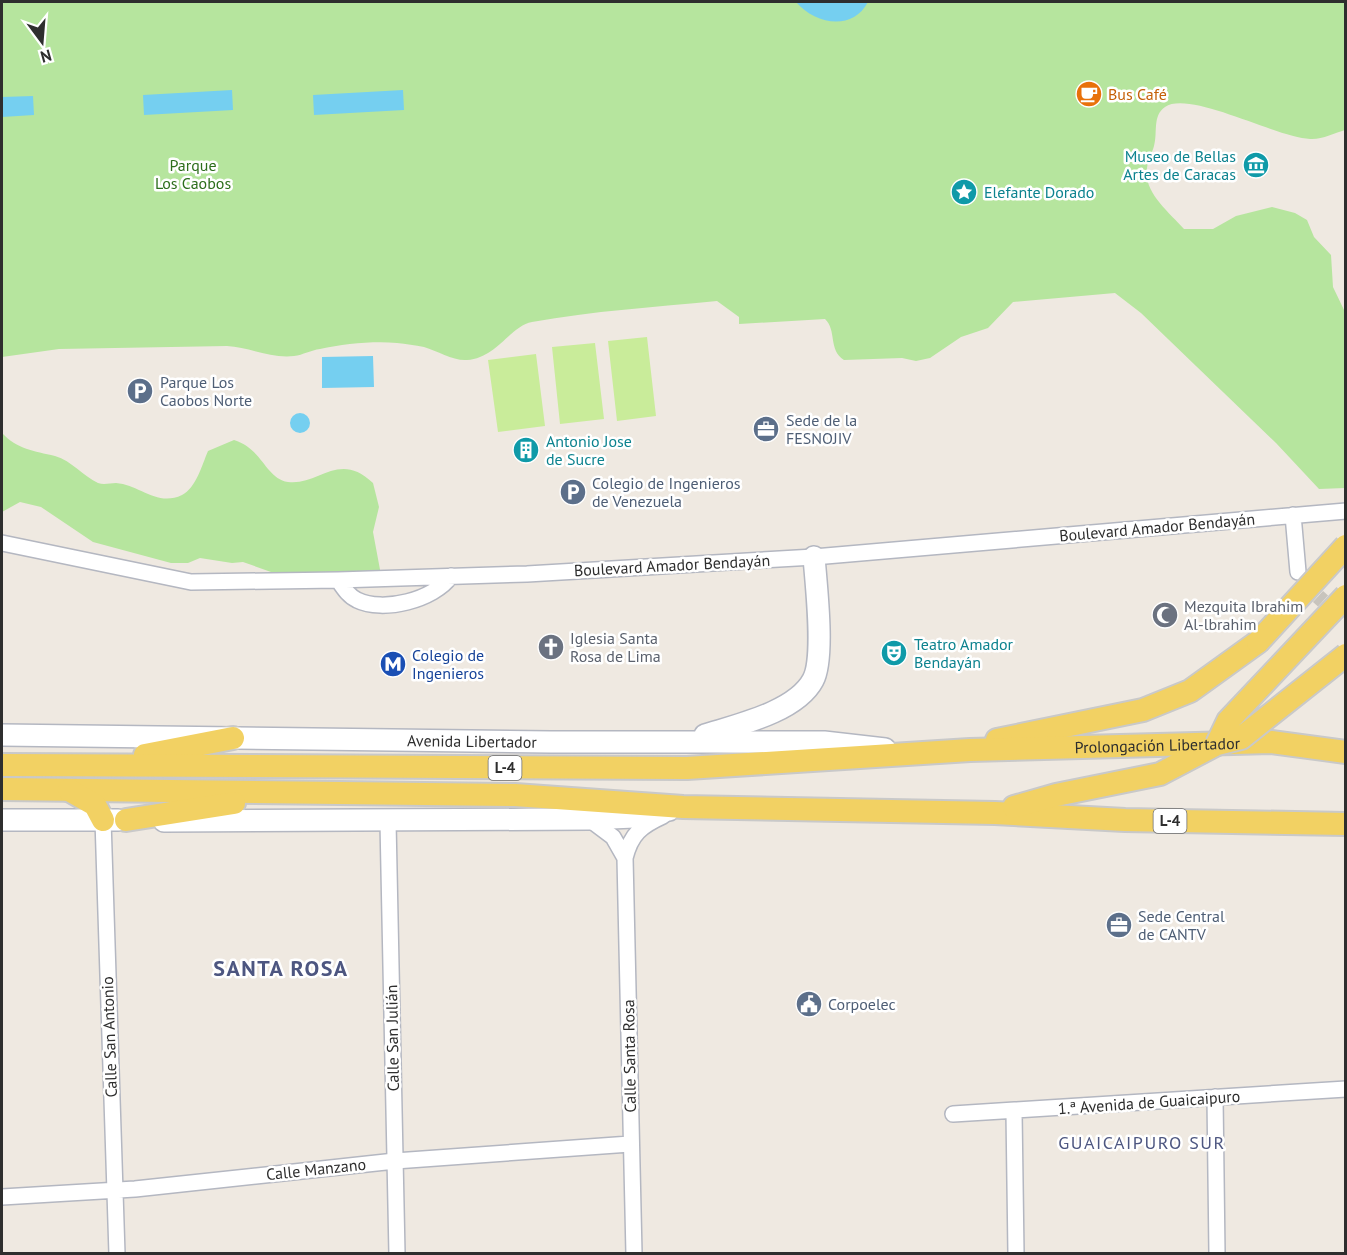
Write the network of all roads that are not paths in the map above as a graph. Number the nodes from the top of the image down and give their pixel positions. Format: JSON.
{"nodes":[{"id":1,"x":1346,"y":511,"type":"edge"},
{"id":2,"x":1293,"y":515,"type":"junction"},
{"id":3,"x":2,"y":543,"type":"edge"},
{"id":4,"x":1346,"y":546,"type":"edge"},
{"id":5,"x":814,"y":556,"type":"junction"},
{"id":6,"x":1298,"y":572,"type":"tunnel mouth"},
{"id":7,"x":451,"y":576,"type":"junction"},
{"id":8,"x":338,"y":580,"type":"junction"},
{"id":9,"x":1332,"y":600,"type":"edge"},
{"id":10,"x":1346,"y":655,"type":"edge"},
{"id":11,"x":2,"y":727,"type":"edge"},
{"id":12,"x":12,"y":735,"type":"edge"},
{"id":13,"x":233,"y":738,"type":"junction"},
{"id":14,"x":682,"y":742,"type":"junction"},
{"id":15,"x":1271,"y":742,"type":"junction"},
{"id":16,"x":1217,"y":744,"type":"junction"},
{"id":17,"x":1346,"y":745,"type":"edge"},
{"id":18,"x":970,"y":750,"type":"junction"},
{"id":19,"x":940,"y":752,"type":"junction"},
{"id":20,"x":1346,"y":752,"type":"edge"},
{"id":21,"x":2,"y":765,"type":"edge"},
{"id":22,"x":69,"y":765,"type":"junction"},
{"id":23,"x":2,"y":789,"type":"edge"},
{"id":24,"x":68,"y":790,"type":"junction"},
{"id":25,"x":311,"y":792,"type":"junction"},
{"id":26,"x":683,"y":807,"type":"junction"},
{"id":27,"x":995,"y":813,"type":"junction"},
{"id":28,"x":589,"y":819,"type":"junction"},
{"id":29,"x":2,"y":820,"type":"edge"},
{"id":30,"x":103,"y":820,"type":"junction"},
{"id":31,"x":126,"y":820,"type":"junction"},
{"id":32,"x":388,"y":822,"type":"junction"},
{"id":33,"x":1346,"y":824,"type":"edge"},
{"id":34,"x":625,"y":858,"type":"junction"},
{"id":35,"x":1346,"y":1089,"type":"edge"},
{"id":36,"x":1215,"y":1097,"type":"junction"},
{"id":37,"x":1014,"y":1112,"type":"junction"},
{"id":38,"x":953,"y":1114,"type":"dead end"},
{"id":39,"x":630,"y":1144,"type":"junction"},
{"id":40,"x":395,"y":1161,"type":"junction"},
{"id":41,"x":114,"y":1190,"type":"junction"},
{"id":42,"x":2,"y":1197,"type":"edge"},
{"id":43,"x":117,"y":1254,"type":"edge"},
{"id":44,"x":397,"y":1254,"type":"edge"},
{"id":45,"x":634,"y":1254,"type":"edge"},
{"id":46,"x":1016,"y":1254,"type":"edge"},
{"id":47,"x":1217,"y":1254,"type":"edge"}],
"edges":[{"from":1,"to":2,"type":"street","name":"Boulevard Amador Bendayán"},
{"from":2,"to":5,"type":"street","name":"Boulevard Amador Bendayán"},
{"from":2,"to":6,"type":"street"},
{"from":3,"to":8,"type":"street","name":"Boulevard Amador Bendayán"},
{"from":4,"to":18,"type":"main road","number":"L-4","bridge":true},
{"from":5,"to":7,"type":"street","name":"Boulevard Amador Bendayán"},
{"from":5,"to":14,"type":"main road"},
{"from":7,"to":8,"type":"street","name":"Boulevard Amador Bendayán"},
{"from":7,"to":8,"type":"street"},
{"from":9,"to":16,"type":"main road","bridge":true},
{"from":10,"to":16,"type":"main road","bridge":true},
{"from":11,"to":12,"type":"street"},
{"from":12,"to":13,"type":"main road","name":"Avenida Libertador","number":"L-4"},
{"from":13,"to":14,"type":"main road","name":"Avenida Libertador","number":"L-4"},
{"from":13,"to":22,"type":"main road","number":"L-4"},
{"from":14,"to":19,"type":"main road","name":"Avenida Libertador","number":"L-4"},
{"from":15,"to":17,"type":"main road","number":"L-4"},
{"from":15,"to":18,"type":"main road","name":"Prolongación Libertador","number":"L-4"},
{"from":15,"to":20,"type":"main road","name":"Prolongación Libertador","number":"L-4"},
{"from":16,"to":27,"type":"main road"},
{"from":18,"to":19,"type":"main road","name":"Avenida Libertador","number":"L-4"},
{"from":19,"to":22,"type":"main road","name":"Avenida Libertador","number":"L-4"},
{"from":21,"to":22,"type":"main road","name":"Avenida Libertador","number":"L-4"},
{"from":23,"to":24,"type":"main road","number":"L-4"},
{"from":24,"to":25,"type":"main road","number":"L-4"},
{"from":24,"to":30,"type":"main road"},
{"from":25,"to":26,"type":"main road","number":"L-4"},
{"from":25,"to":31,"type":"main road","number":"L-4"},
{"from":26,"to":27,"type":"main road","number":"L-4"},
{"from":26,"to":28,"type":"main road","number":"L-4"},
{"from":26,"to":34,"type":"street","name":"Calle Santa Rosa"},
{"from":27,"to":33,"type":"main road","number":"L-4"},
{"from":28,"to":32,"type":"main road","number":"L-4"},
{"from":28,"to":34,"type":"street"},
{"from":29,"to":30,"type":"main road","number":"L-4"},
{"from":30,"to":31,"type":"main road","number":"L-4"},
{"from":30,"to":41,"type":"street","name":"Calle San Antonio"},
{"from":31,"to":32,"type":"main road","number":"L-4"},
{"from":32,"to":40,"type":"street","name":"Calle San Julián"},
{"from":34,"to":39,"type":"street","name":"Calle Santa Rosa"},
{"from":35,"to":36,"type":"street","name":"1.ª Avenida de Guaicaipuro"},
{"from":36,"to":37,"type":"street","name":"1.ª Avenida de Guaicaipuro"},
{"from":36,"to":47,"type":"street"},
{"from":37,"to":38,"type":"street","name":"1.ª Avenida de Guaicaipuro"},
{"from":37,"to":46,"type":"street"},
{"from":39,"to":40,"type":"street","name":"Calle Manzano"},
{"from":39,"to":45,"type":"street","name":"Calle Santa Rosa"},
{"from":40,"to":41,"type":"street","name":"Calle Manzano"},
{"from":40,"to":44,"type":"street","name":"Calle San Julián"},
{"from":41,"to":42,"type":"street","name":"Calle Manzano"},
{"from":41,"to":43,"type":"street","name":"Calle San Antonio"}]}
